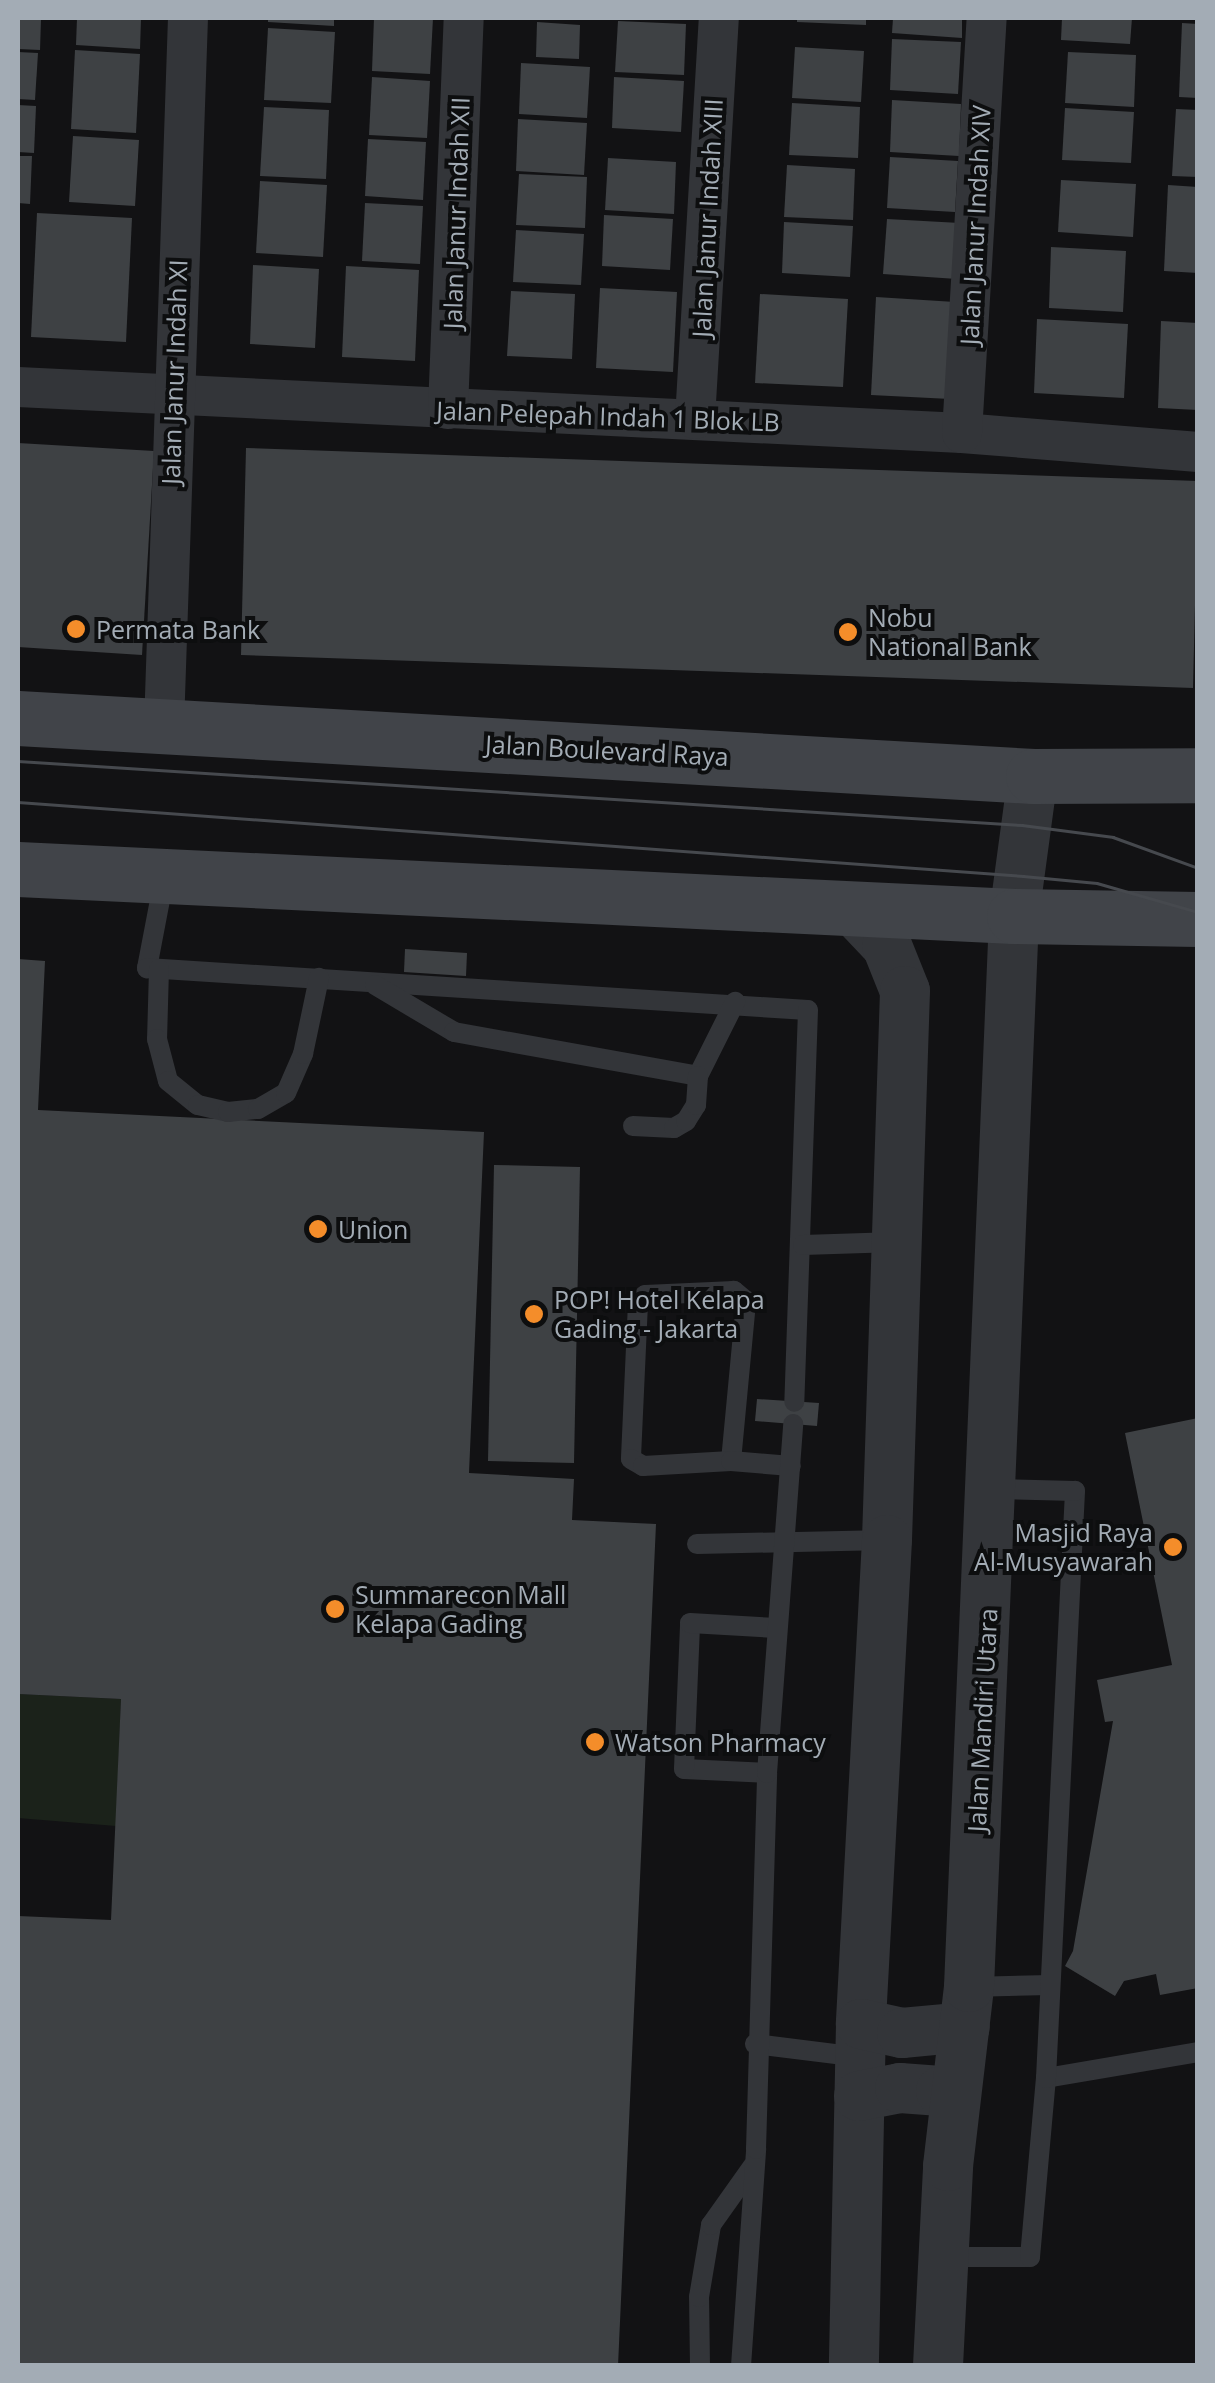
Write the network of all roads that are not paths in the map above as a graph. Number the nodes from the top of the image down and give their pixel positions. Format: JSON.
{"nodes":[{"id":1,"x":188,"y":18,"type":"edge"},
{"id":2,"x":464,"y":18,"type":"edge"},
{"id":3,"x":719,"y":18,"type":"edge"},
{"id":4,"x":987,"y":18,"type":"edge"},
{"id":5,"x":18,"y":387,"type":"edge"},
{"id":6,"x":172,"y":398,"type":"junction"},
{"id":7,"x":448,"y":409,"type":"junction"},
{"id":8,"x":696,"y":419,"type":"junction"},
{"id":9,"x":962,"y":433,"type":"junction"},
{"id":10,"x":1198,"y":452,"type":"edge"},
{"id":11,"x":18,"y":718,"type":"edge"},
{"id":12,"x":164,"y":726,"type":"junction"},
{"id":13,"x":1033,"y":776,"type":"junction"},
{"id":14,"x":1198,"y":776,"type":"edge"},
{"id":15,"x":18,"y":870,"type":"edge"},
{"id":16,"x":164,"y":879,"type":"junction"},
{"id":17,"x":851,"y":908,"type":"junction"},
{"id":18,"x":1014,"y":916,"type":"junction"},
{"id":19,"x":1198,"y":919,"type":"edge"},
{"id":20,"x":160,"y":969,"type":"junction"},
{"id":21,"x":319,"y":978,"type":"junction"},
{"id":22,"x":369,"y":982,"type":"junction"},
{"id":23,"x":735,"y":1002,"type":"junction"},
{"id":24,"x":698,"y":1076,"type":"junction"},
{"id":25,"x":633,"y":1126,"type":"dead end"},
{"id":26,"x":896,"y":1242,"type":"junction"},
{"id":27,"x":803,"y":1246,"type":"junction"},
{"id":28,"x":731,"y":1461,"type":"junction"},
{"id":29,"x":791,"y":1466,"type":"junction"},
{"id":30,"x":992,"y":1488,"type":"junction"},
{"id":31,"x":887,"y":1540,"type":"junction"},
{"id":32,"x":784,"y":1543,"type":"junction"},
{"id":33,"x":697,"y":1544,"type":"dead end"},
{"id":34,"x":777,"y":1628,"type":"junction"},
{"id":35,"x":767,"y":1773,"type":"junction"},
{"id":36,"x":1050,"y":1984,"type":"junction"},
{"id":37,"x":967,"y":2007,"type":"junction"},
{"id":38,"x":755,"y":2044,"type":"junction"},
{"id":39,"x":1198,"y":2052,"type":"edge"},
{"id":40,"x":860,"y":2059,"type":"junction"},
{"id":41,"x":1046,"y":2078,"type":"junction"},
{"id":42,"x":954,"y":2104,"type":"junction"},
{"id":43,"x":754,"y":2164,"type":"junction"},
{"id":44,"x":943,"y":2257,"type":"junction"},
{"id":45,"x":700,"y":2366,"type":"edge"},
{"id":46,"x":741,"y":2366,"type":"edge"},
{"id":47,"x":854,"y":2366,"type":"edge"},
{"id":48,"x":938,"y":2366,"type":"edge"}],
"edges":[{"from":1,"to":6,"type":"street","name":"Jalan Janur Indah XI"},
{"from":2,"to":7,"type":"street","name":"Jalan Janur Indah XII"},
{"from":3,"to":8,"type":"street","name":"Jalan Janur Indah XIII"},
{"from":4,"to":9,"type":"street","name":"Jalan Janur Indah XIV"},
{"from":5,"to":6,"type":"street","name":"Jalan Pelepah Indah 1 Blok LB"},
{"from":6,"to":7,"type":"street","name":"Jalan Pelepah Indah 1 Blok LB"},
{"from":6,"to":12,"type":"street","name":"Jalan Janur Indah XI"},
{"from":7,"to":8,"type":"street","name":"Jalan Pelepah Indah 1 Blok LB"},
{"from":8,"to":9,"type":"street","name":"Jalan Pelepah Indah 1 Blok LB"},
{"from":9,"to":10,"type":"street","name":"Jalan Pelepah Indah 1 Blok LB"},
{"from":11,"to":12,"type":"main road","name":"Jalan Boulevard Raya"},
{"from":12,"to":13,"type":"main road","name":"Jalan Boulevard Raya"},
{"from":13,"to":14,"type":"main road","name":"Jalan Boulevard Raya"},
{"from":13,"to":18,"type":"street","name":"Jalan Mandiri Utara"},
{"from":15,"to":16,"type":"main road"},
{"from":16,"to":17,"type":"main road"},
{"from":16,"to":20,"type":"lane"},
{"from":17,"to":18,"type":"main road"},
{"from":17,"to":26,"type":"street"},
{"from":18,"to":19,"type":"main road"},
{"from":18,"to":30,"type":"street","name":"Jalan Mandiri Utara"},
{"from":20,"to":21,"type":"lane"},
{"from":20,"to":21,"type":"lane"},
{"from":21,"to":22,"type":"lane"},
{"from":22,"to":23,"type":"lane"},
{"from":22,"to":24,"type":"lane"},
{"from":23,"to":24,"type":"lane"},
{"from":23,"to":27,"type":"lane"},
{"from":24,"to":25,"type":"lane"},
{"from":26,"to":27,"type":"lane"},
{"from":26,"to":31,"type":"street"},
{"from":27,"to":29,"type":"lane"},
{"from":28,"to":28,"type":"lane"},
{"from":28,"to":29,"type":"lane"},
{"from":29,"to":32,"type":"lane"},
{"from":30,"to":36,"type":"lane"},
{"from":30,"to":37,"type":"street","name":"Jalan Mandiri Utara"},
{"from":31,"to":32,"type":"lane"},
{"from":31,"to":40,"type":"street"},
{"from":32,"to":33,"type":"lane"},
{"from":32,"to":34,"type":"lane"},
{"from":34,"to":35,"type":"lane"},
{"from":34,"to":35,"type":"lane"},
{"from":35,"to":38,"type":"lane"},
{"from":36,"to":37,"type":"lane"},
{"from":36,"to":41,"type":"lane"},
{"from":37,"to":40,"type":"street"},
{"from":37,"to":42,"type":"street","name":"Jalan Mandiri Utara"},
{"from":38,"to":40,"type":"lane"},
{"from":38,"to":43,"type":"lane"},
{"from":39,"to":41,"type":"lane"},
{"from":40,"to":42,"type":"street"},
{"from":40,"to":47,"type":"street"},
{"from":41,"to":44,"type":"lane"},
{"from":42,"to":44,"type":"street","name":"Jalan Mandiri Utara"},
{"from":43,"to":45,"type":"lane"},
{"from":43,"to":46,"type":"lane"},
{"from":44,"to":48,"type":"street","name":"Jalan Mandiri Utara"}]}
